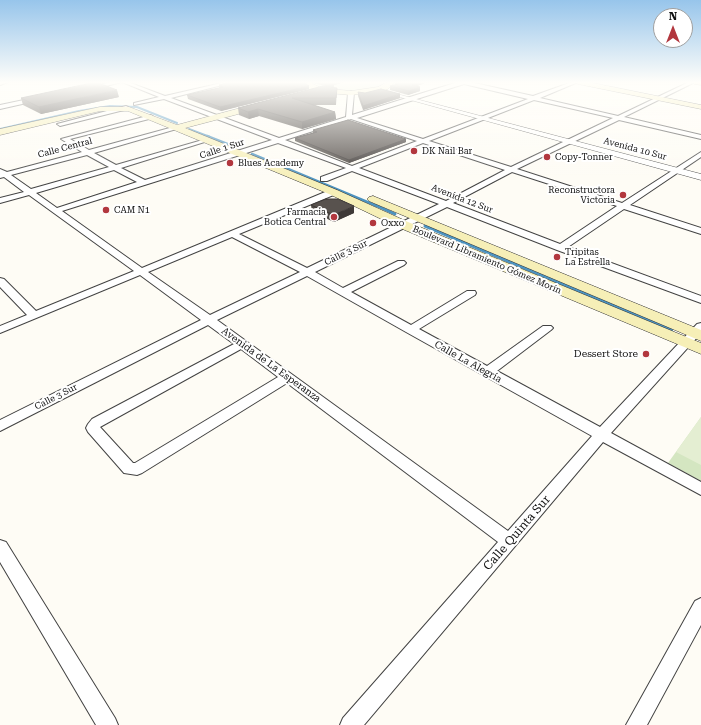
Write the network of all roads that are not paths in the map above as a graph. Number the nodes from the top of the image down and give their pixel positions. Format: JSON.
{"nodes":[{"id":1,"x":49,"y":116,"type":"edge"},
{"id":2,"x":70,"y":116,"type":"edge"},
{"id":3,"x":92,"y":116,"type":"edge"},
{"id":4,"x":157,"y":116,"type":"edge"},
{"id":5,"x":213,"y":116,"type":"edge"},
{"id":6,"x":221,"y":116,"type":"edge"},
{"id":7,"x":356,"y":116,"type":"edge"},
{"id":8,"x":477,"y":116,"type":"edge"},
{"id":9,"x":490,"y":116,"type":"edge"},
{"id":10,"x":609,"y":116,"type":"edge"},
{"id":11,"x":622,"y":116,"type":"edge"},
{"id":12,"x":151,"y":117,"type":"joint"},
{"id":13,"x":216,"y":117,"type":"junction"},
{"id":14,"x":349,"y":118,"type":"junction"},
{"id":15,"x":485,"y":118,"type":"junction"},
{"id":16,"x":618,"y":118,"type":"junction"},
{"id":17,"x":60,"y":124,"type":"dead end"},
{"id":18,"x":183,"y":126,"type":"junction"},
{"id":19,"x":0,"y":127,"type":"edge"},
{"id":20,"x":0,"y":132,"type":"edge"},
{"id":21,"x":701,"y":138,"type":"edge"},
{"id":22,"x":208,"y":140,"type":"junction"},
{"id":23,"x":277,"y":140,"type":"junction"},
{"id":24,"x":570,"y":141,"type":"junction"},
{"id":25,"x":422,"y":142,"type":"junction"},
{"id":26,"x":251,"y":149,"type":"junction"},
{"id":27,"x":88,"y":152,"type":"junction"},
{"id":28,"x":239,"y":153,"type":"junction"},
{"id":29,"x":701,"y":154,"type":"edge"},
{"id":30,"x":116,"y":167,"type":"junction"},
{"id":31,"x":352,"y":169,"type":"junction"},
{"id":32,"x":512,"y":169,"type":"junction"},
{"id":33,"x":676,"y":170,"type":"junction"},
{"id":34,"x":2,"y":174,"type":"edge"},
{"id":35,"x":701,"y":177,"type":"edge"},
{"id":36,"x":324,"y":179,"type":"junction"},
{"id":37,"x":144,"y":183,"type":"junction"},
{"id":38,"x":30,"y":192,"type":"junction"},
{"id":39,"x":333,"y":192,"type":"junction"},
{"id":40,"x":0,"y":201,"type":"edge"},
{"id":41,"x":446,"y":203,"type":"junction"},
{"id":42,"x":624,"y":206,"type":"junction"},
{"id":43,"x":55,"y":211,"type":"junction"},
{"id":44,"x":419,"y":218,"type":"junction"},
{"id":45,"x":404,"y":225,"type":"junction"},
{"id":46,"x":701,"y":231,"type":"edge"},
{"id":47,"x":234,"y":234,"type":"junction"},
{"id":48,"x":560,"y":248,"type":"junction"},
{"id":49,"x":401,"y":263,"type":"dead end"},
{"id":50,"x":142,"y":272,"type":"junction"},
{"id":51,"x":307,"y":272,"type":"junction"},
{"id":52,"x":0,"y":281,"type":"edge"},
{"id":53,"x":342,"y":292,"type":"junction"},
{"id":54,"x":471,"y":293,"type":"dead end"},
{"id":55,"x":701,"y":300,"type":"edge"},
{"id":56,"x":34,"y":316,"type":"junction"},
{"id":57,"x":209,"y":320,"type":"junction"},
{"id":58,"x":547,"y":328,"type":"dead end"},
{"id":59,"x":0,"y":330,"type":"edge"},
{"id":60,"x":410,"y":330,"type":"junction"},
{"id":61,"x":696,"y":335,"type":"edge"},
{"id":62,"x":242,"y":344,"type":"junction"},
{"id":63,"x":701,"y":349,"type":"edge"},
{"id":64,"x":487,"y":372,"type":"junction"},
{"id":65,"x":288,"y":377,"type":"junction"},
{"id":66,"x":0,"y":426,"type":"edge"},
{"id":67,"x":601,"y":435,"type":"junction"},
{"id":68,"x":701,"y":489,"type":"edge"},
{"id":69,"x":510,"y":541,"type":"junction"},
{"id":70,"x":0,"y":547,"type":"edge"},
{"id":71,"x":701,"y":607,"type":"edge"},
{"id":72,"x":108,"y":725,"type":"edge"},
{"id":73,"x":350,"y":725,"type":"edge"},
{"id":74,"x":636,"y":725,"type":"edge"}],
"edges":[{"from":1,"to":19,"type":"main road","name":"Boulevard Libramiento Gómez Morín"},
{"from":2,"to":20,"type":"main road","name":"Boulevard Libramiento Gómez Morín"},
{"from":3,"to":17,"type":"street"},
{"from":4,"to":18,"type":"main road","name":"Boulevard Libramiento Gómez Morín"},
{"from":5,"to":13,"type":"street","name":"Avenida 12 Sur"},
{"from":6,"to":13,"type":"main road","name":"Calle Central"},
{"from":7,"to":14,"type":"street","name":"Calle 1 Sur"},
{"from":8,"to":15,"type":"street","name":"Avenida 10 Sur"},
{"from":9,"to":15,"type":"street"},
{"from":10,"to":16,"type":"street"},
{"from":11,"to":16,"type":"street","name":"Calle 3 Sur"},
{"from":12,"to":18,"type":"main road","name":"Boulevard Libramiento Gómez Morín"},
{"from":12,"to":27,"type":"street"},
{"from":13,"to":18,"type":"main road","name":"Calle Central"},
{"from":13,"to":23,"type":"street","name":"Avenida 12 Sur"},
{"from":14,"to":23,"type":"street","name":"Calle 1 Sur"},
{"from":14,"to":25,"type":"street"},
{"from":15,"to":24,"type":"street","name":"Avenida 10 Sur"},
{"from":15,"to":25,"type":"street"},
{"from":16,"to":21,"type":"street"},
{"from":16,"to":24,"type":"street","name":"Calle 3 Sur"},
{"from":18,"to":22,"type":"main road","name":"Boulevard Libramiento Gómez Morín"},
{"from":18,"to":26,"type":"main road","name":"Boulevard Libramiento Gómez Morín"},
{"from":18,"to":27,"type":"street","name":"Calle Central"},
{"from":22,"to":28,"type":"main road","name":"Boulevard Libramiento Gómez Morín"},
{"from":22,"to":30,"type":"street"},
{"from":23,"to":26,"type":"street","name":"Calle 1 Sur"},
{"from":23,"to":31,"type":"street","name":"Avenida 12 Sur"},
{"from":24,"to":32,"type":"street","name":"Calle 3 Sur"},
{"from":24,"to":33,"type":"street","name":"Avenida 10 Sur"},
{"from":25,"to":31,"type":"street"},
{"from":25,"to":32,"type":"street"},
{"from":26,"to":28,"type":"street","name":"Calle 1 Sur"},
{"from":26,"to":36,"type":"main road","name":"Boulevard Libramiento Gómez Morín"},
{"from":27,"to":30,"type":"street"},
{"from":27,"to":34,"type":"street","name":"Calle Central"},
{"from":28,"to":37,"type":"street","name":"Calle 1 Sur"},
{"from":28,"to":39,"type":"main road","name":"Boulevard Libramiento Gómez Morín"},
{"from":29,"to":33,"type":"street"},
{"from":30,"to":37,"type":"street"},
{"from":30,"to":38,"type":"street"},
{"from":31,"to":36,"type":"street"},
{"from":31,"to":41,"type":"street","name":"Avenida 12 Sur"},
{"from":32,"to":41,"type":"street","name":"Calle 3 Sur"},
{"from":32,"to":42,"type":"street"},
{"from":33,"to":35,"type":"street","name":"Avenida 10 Sur"},
{"from":33,"to":42,"type":"street"},
{"from":34,"to":38,"type":"street","name":"Avenida de La Esperanza"},
{"from":36,"to":44,"type":"main road","name":"Boulevard Libramiento Gómez Morín"},
{"from":37,"to":43,"type":"street","name":"Calle 1 Sur"},
{"from":38,"to":40,"type":"street"},
{"from":38,"to":43,"type":"street","name":"Avenida de La Esperanza"},
{"from":39,"to":45,"type":"main road","name":"Boulevard Libramiento Gómez Morín"},
{"from":39,"to":47,"type":"street"},
{"from":41,"to":44,"type":"street","name":"Calle 3 Sur"},
{"from":41,"to":48,"type":"street","name":"Avenida 12 Sur"},
{"from":42,"to":46,"type":"street"},
{"from":42,"to":48,"type":"street"},
{"from":43,"to":50,"type":"street","name":"Avenida de La Esperanza"},
{"from":44,"to":45,"type":"street","name":"Calle 3 Sur"},
{"from":44,"to":61,"type":"main road","name":"Boulevard Libramiento Gómez Morín"},
{"from":45,"to":51,"type":"street","name":"Calle 3 Sur"},
{"from":45,"to":61,"type":"main road","name":"Boulevard Libramiento Gómez Morín"},
{"from":47,"to":50,"type":"street"},
{"from":47,"to":51,"type":"street","name":"Calle La Alegría"},
{"from":48,"to":55,"type":"street","name":"Avenida 12 Sur"},
{"from":49,"to":53,"type":"street"},
{"from":50,"to":56,"type":"street"},
{"from":50,"to":57,"type":"street","name":"Avenida de La Esperanza"},
{"from":51,"to":53,"type":"street","name":"Calle La Alegría"},
{"from":51,"to":57,"type":"street","name":"Calle 3 Sur"},
{"from":52,"to":56,"type":"street"},
{"from":53,"to":60,"type":"street","name":"Calle La Alegría"},
{"from":54,"to":60,"type":"street"},
{"from":56,"to":59,"type":"street"},
{"from":57,"to":62,"type":"street","name":"Avenida de La Esperanza"},
{"from":57,"to":66,"type":"street","name":"Calle 3 Sur"},
{"from":58,"to":64,"type":"street"},
{"from":60,"to":64,"type":"street","name":"Calle La Alegría"},
{"from":61,"to":63,"type":"main road","name":"Boulevard Libramiento Gómez Morín"},
{"from":61,"to":67,"type":"street","name":"Calle Quinta Sur"},
{"from":62,"to":65,"type":"street","name":"Avenida de La Esperanza"},
{"from":62,"to":65,"type":"street"},
{"from":64,"to":67,"type":"street","name":"Calle La Alegría"},
{"from":65,"to":69,"type":"street","name":"Avenida de La Esperanza"},
{"from":67,"to":68,"type":"street","name":"Calle La Alegría"},
{"from":67,"to":69,"type":"street","name":"Calle Quinta Sur"},
{"from":69,"to":73,"type":"street","name":"Calle Quinta Sur"},
{"from":70,"to":72,"type":"street"},
{"from":71,"to":74,"type":"street"}]}
